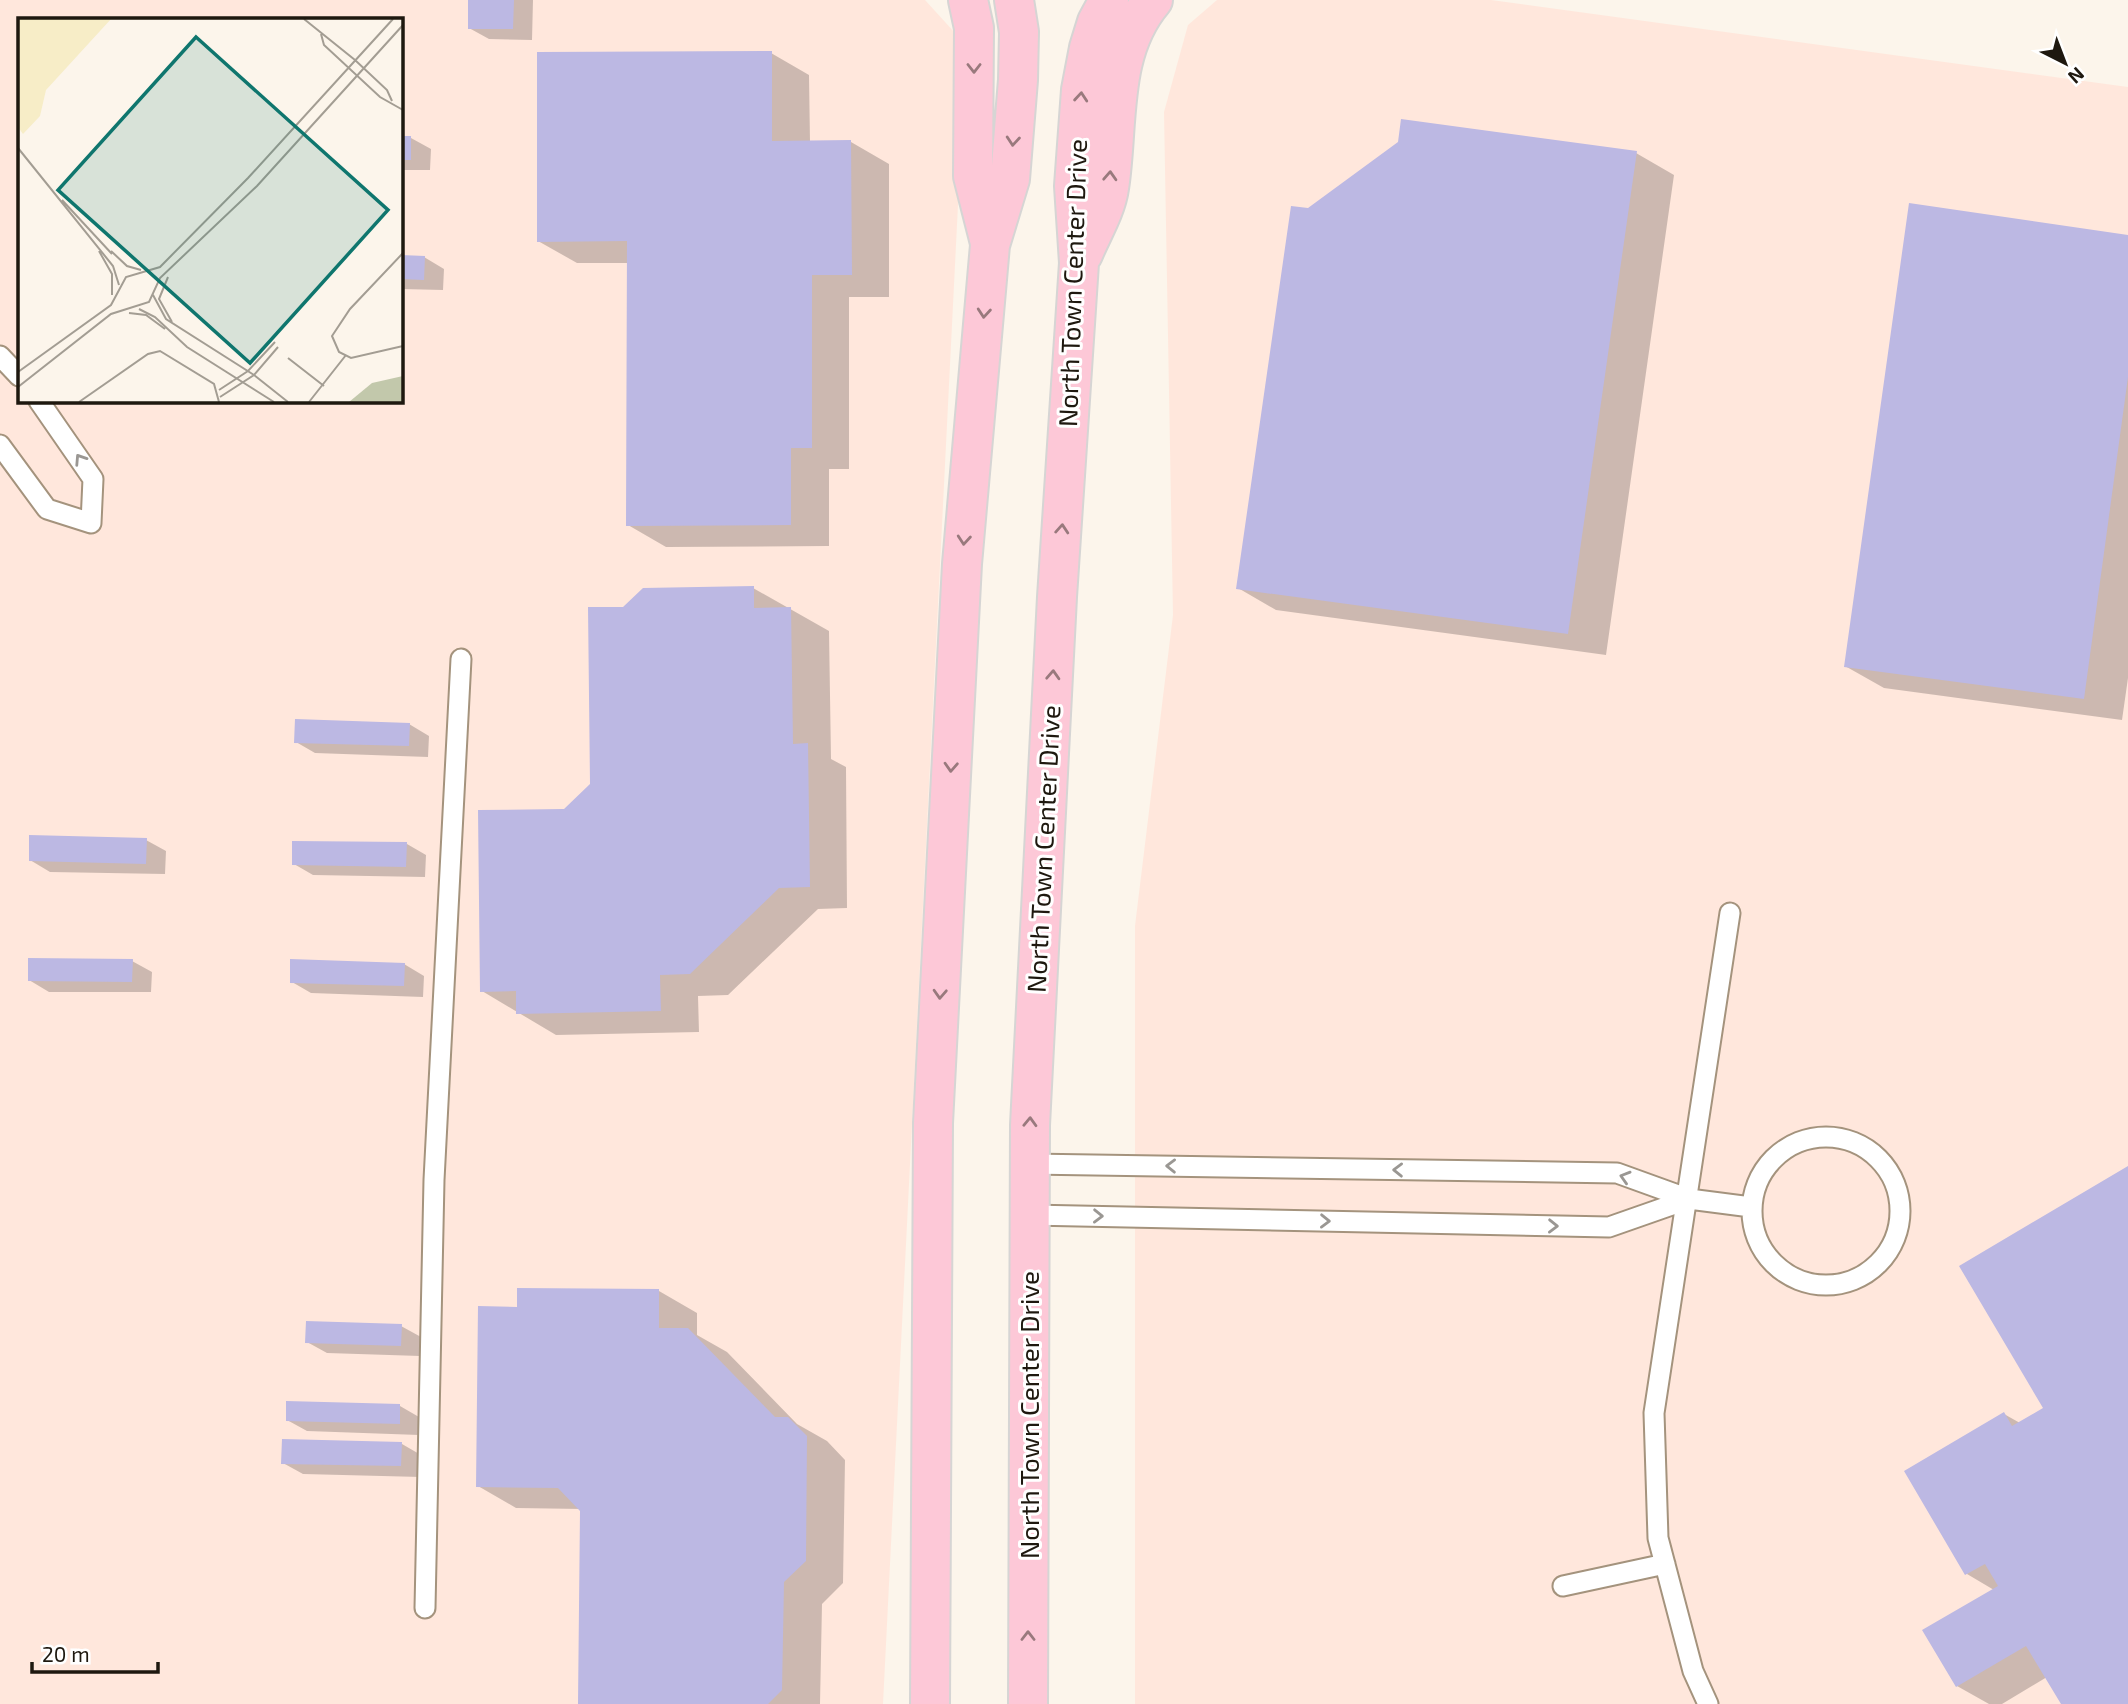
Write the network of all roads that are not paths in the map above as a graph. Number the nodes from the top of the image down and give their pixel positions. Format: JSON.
{"nodes":[{"id":1,"x":968,"y":0,"type":"edge"},
{"id":2,"x":1014,"y":0,"type":"edge"},
{"id":3,"x":1110,"y":0,"type":"edge"},
{"id":4,"x":1153,"y":0,"type":"edge"},
{"id":5,"x":990,"y":245,"type":"junction"},
{"id":6,"x":1079,"y":262,"type":"junction"},
{"id":7,"x":0,"y":356,"type":"edge"},
{"id":8,"x":18,"y":375,"type":"edge"},
{"id":9,"x":40,"y":402,"type":"edge"},
{"id":10,"x":0,"y":444,"type":"edge"},
{"id":11,"x":461,"y":659,"type":"dead end"},
{"id":12,"x":1730,"y":913,"type":"dead end"},
{"id":13,"x":1029,"y":1164,"type":"junction"},
{"id":14,"x":1689,"y":1199,"type":"junction"},
{"id":15,"x":1751,"y":1207,"type":"junction"},
{"id":16,"x":1030,"y":1215,"type":"junction"},
{"id":17,"x":1665,"y":1564,"type":"junction"},
{"id":18,"x":1563,"y":1586,"type":"dead end"},
{"id":19,"x":425,"y":1608,"type":"dead end"},
{"id":20,"x":930,"y":1704,"type":"edge"},
{"id":21,"x":1028,"y":1704,"type":"edge"},
{"id":22,"x":1709,"y":1704,"type":"edge"}],
"edges":[{"from":1,"to":5,"type":"main road","one_way":true},
{"from":2,"to":5,"type":"main road","one_way":true},
{"from":6,"to":3,"type":"main road","name":"North Town Center Drive","one_way":true},
{"from":6,"to":4,"type":"main road","one_way":true},
{"from":5,"to":20,"type":"main road","one_way":true},
{"from":13,"to":6,"type":"main road","name":"North Town Center Drive","one_way":true},
{"from":7,"to":8,"type":"lane"},
{"from":10,"to":9,"type":"lane","one_way":true},
{"from":11,"to":19,"type":"lane"},
{"from":12,"to":14,"type":"lane"},
{"from":14,"to":13,"type":"lane","one_way":true},
{"from":13,"to":16,"type":"main road","name":"North Town Center Drive"},
{"from":14,"to":15,"type":"lane"},
{"from":16,"to":14,"type":"lane","one_way":true},
{"from":14,"to":17,"type":"lane"},
{"from":15,"to":15,"type":"lane"},
{"from":21,"to":16,"type":"main road","name":"North Town Center Drive","one_way":true},
{"from":17,"to":18,"type":"lane"},
{"from":17,"to":22,"type":"lane"}]}
